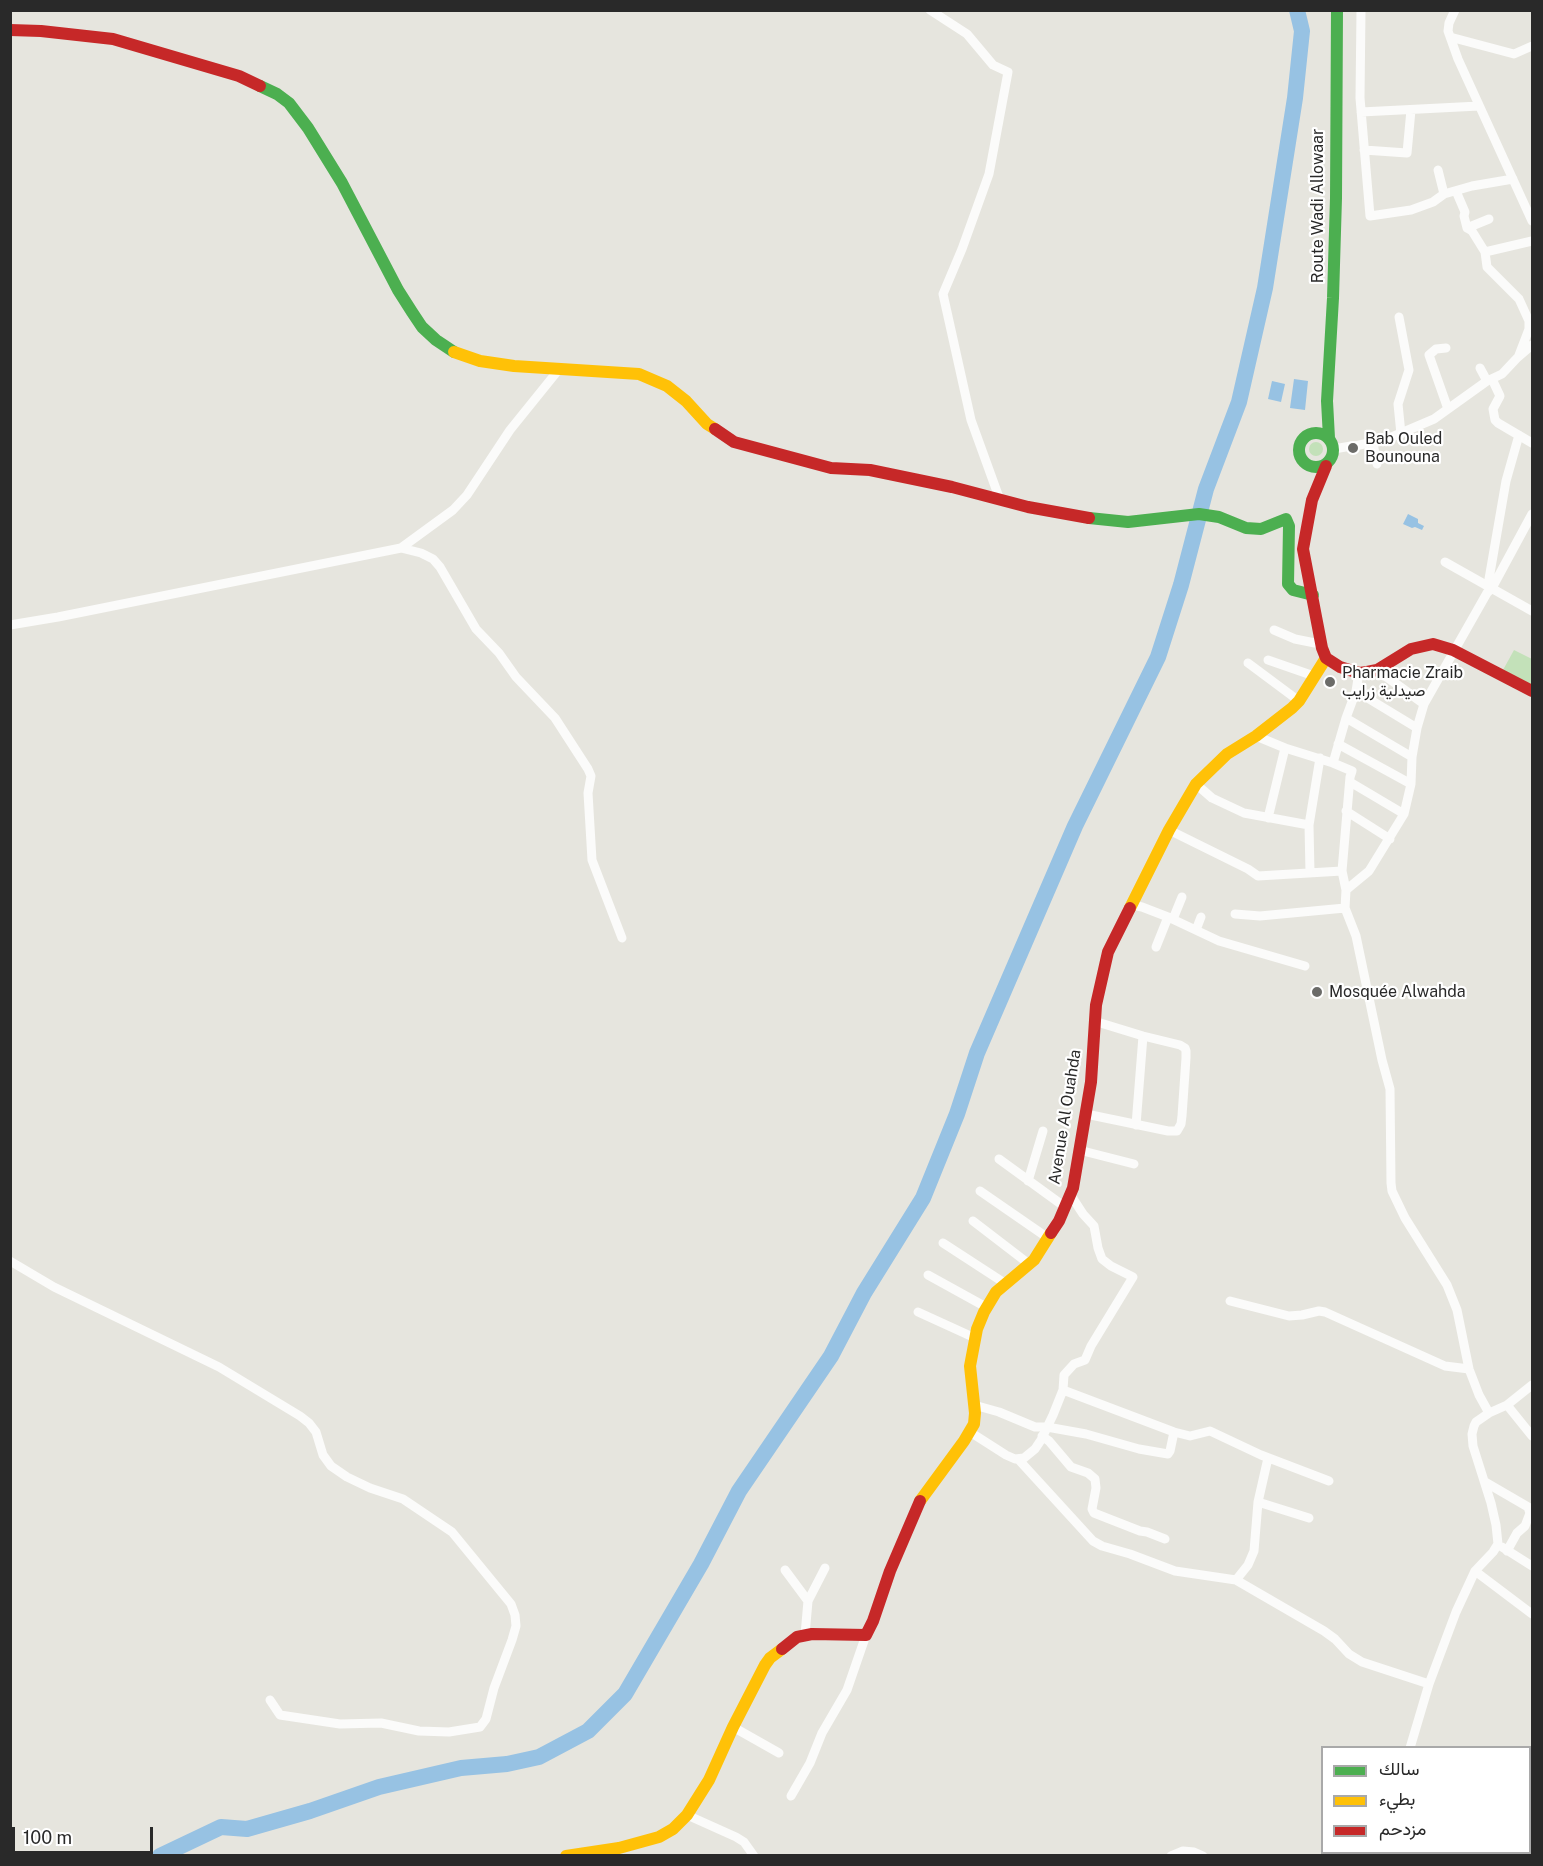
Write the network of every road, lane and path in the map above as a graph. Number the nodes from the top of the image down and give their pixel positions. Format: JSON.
{"nodes":[{"id":1,"x":930,"y":10,"type":"edge"},
{"id":2,"x":1337,"y":10,"type":"edge"},
{"id":3,"x":1361,"y":10,"type":"edge"},
{"id":4,"x":1455,"y":10,"type":"edge"},
{"id":5,"x":10,"y":30,"type":"edge"},
{"id":6,"x":1450,"y":37,"type":"junction"},
{"id":7,"x":1533,"y":46,"type":"edge"},
{"id":8,"x":1479,"y":106,"type":"junction"},
{"id":9,"x":1411,"y":110,"type":"junction"},
{"id":10,"x":1360,"y":112,"type":"junction"},
{"id":11,"x":1364,"y":150,"type":"junction"},
{"id":12,"x":1438,"y":170,"type":"dead end"},
{"id":13,"x":1513,"y":179,"type":"junction"},
{"id":14,"x":1456,"y":191,"type":"junction"},
{"id":15,"x":1444,"y":194,"type":"junction"},
{"id":16,"x":1489,"y":219,"type":"dead end"},
{"id":17,"x":1533,"y":221,"type":"edge"},
{"id":18,"x":1467,"y":228,"type":"junction"},
{"id":19,"x":1533,"y":241,"type":"edge"},
{"id":20,"x":1485,"y":252,"type":"junction"},
{"id":21,"x":1399,"y":317,"type":"dead end"},
{"id":22,"x":1429,"y":340,"type":"dead end"},
{"id":23,"x":1533,"y":345,"type":"edge"},
{"id":24,"x":1446,"y":348,"type":"dead end"},
{"id":25,"x":1432,"y":350,"type":"junction"},
{"id":26,"x":1518,"y":357,"type":"junction"},
{"id":27,"x":560,"y":368,"type":"junction"},
{"id":28,"x":1480,"y":368,"type":"dead end"},
{"id":29,"x":1489,"y":380,"type":"junction"},
{"id":30,"x":1327,"y":402,"type":"junction"},
{"id":31,"x":1448,"y":409,"type":"junction"},
{"id":32,"x":1314,"y":433,"type":"junction"},
{"id":33,"x":1401,"y":434,"type":"junction"},
{"id":34,"x":1519,"y":435,"type":"junction"},
{"id":35,"x":1331,"y":443,"type":"junction"},
{"id":36,"x":1373,"y":443,"type":"junction"},
{"id":37,"x":1533,"y":443,"type":"edge"},
{"id":38,"x":1377,"y":464,"type":"dead end"},
{"id":39,"x":1306,"y":465,"type":"junction"},
{"id":40,"x":1326,"y":466,"type":"junction"},
{"id":41,"x":1000,"y":500,"type":"junction"},
{"id":42,"x":1312,"y":500,"type":"junction"},
{"id":43,"x":1533,"y":514,"type":"edge"},
{"id":44,"x":401,"y":548,"type":"junction"},
{"id":45,"x":1445,"y":562,"type":"dead end"},
{"id":46,"x":1492,"y":588,"type":"junction"},
{"id":47,"x":1313,"y":595,"type":"junction"},
{"id":48,"x":1533,"y":611,"type":"edge"},
{"id":49,"x":10,"y":625,"type":"edge"},
{"id":50,"x":1274,"y":630,"type":"dead end"},
{"id":51,"x":1321,"y":641,"type":"junction"},
{"id":52,"x":1453,"y":650,"type":"junction"},
{"id":53,"x":1326,"y":658,"type":"junction"},
{"id":54,"x":1268,"y":660,"type":"dead end"},
{"id":55,"x":1248,"y":663,"type":"dead end"},
{"id":56,"x":1377,"y":670,"type":"junction"},
{"id":57,"x":1359,"y":673,"type":"junction"},
{"id":58,"x":1314,"y":676,"type":"junction"},
{"id":59,"x":1356,"y":691,"type":"junction"},
{"id":60,"x":1533,"y":691,"type":"edge"},
{"id":61,"x":1299,"y":701,"type":"junction"},
{"id":62,"x":1424,"y":704,"type":"junction"},
{"id":63,"x":1346,"y":718,"type":"junction"},
{"id":64,"x":1416,"y":728,"type":"junction"},
{"id":65,"x":1256,"y":736,"type":"junction"},
{"id":66,"x":1338,"y":744,"type":"junction"},
{"id":67,"x":1285,"y":748,"type":"junction"},
{"id":68,"x":1412,"y":757,"type":"junction"},
{"id":69,"x":1320,"y":758,"type":"junction"},
{"id":70,"x":1333,"y":763,"type":"junction"},
{"id":71,"x":1350,"y":782,"type":"junction"},
{"id":72,"x":1196,"y":784,"type":"junction"},
{"id":73,"x":1411,"y":784,"type":"junction"},
{"id":74,"x":1346,"y":811,"type":"junction"},
{"id":75,"x":1404,"y":814,"type":"junction"},
{"id":76,"x":1268,"y":818,"type":"junction"},
{"id":77,"x":1308,"y":825,"type":"junction"},
{"id":78,"x":1169,"y":830,"type":"junction"},
{"id":79,"x":1390,"y":839,"type":"junction"},
{"id":80,"x":1342,"y":871,"type":"junction"},
{"id":81,"x":1310,"y":873,"type":"junction"},
{"id":82,"x":1346,"y":890,"type":"junction"},
{"id":83,"x":1182,"y":897,"type":"dead end"},
{"id":84,"x":1132,"y":905,"type":"junction"},
{"id":85,"x":1345,"y":908,"type":"junction"},
{"id":86,"x":1235,"y":914,"type":"dead end"},
{"id":87,"x":1201,"y":917,"type":"dead end"},
{"id":88,"x":1170,"y":918,"type":"junction"},
{"id":89,"x":1196,"y":930,"type":"junction"},
{"id":90,"x":622,"y":938,"type":"dead end"},
{"id":91,"x":1156,"y":947,"type":"dead end"},
{"id":92,"x":1305,"y":966,"type":"dead end"},
{"id":93,"x":1094,"y":1021,"type":"junction"},
{"id":94,"x":1143,"y":1036,"type":"junction"},
{"id":95,"x":1086,"y":1114,"type":"junction"},
{"id":96,"x":1136,"y":1125,"type":"junction"},
{"id":97,"x":1043,"y":1131,"type":"dead end"},
{"id":98,"x":1079,"y":1150,"type":"junction"},
{"id":99,"x":999,"y":1159,"type":"dead end"},
{"id":100,"x":1134,"y":1164,"type":"dead end"},
{"id":101,"x":1028,"y":1181,"type":"junction"},
{"id":102,"x":980,"y":1191,"type":"dead end"},
{"id":103,"x":1070,"y":1194,"type":"junction"},
{"id":104,"x":1065,"y":1207,"type":"junction"},
{"id":105,"x":973,"y":1221,"type":"dead end"},
{"id":106,"x":1048,"y":1238,"type":"junction"},
{"id":107,"x":944,"y":1243,"type":"dead end"},
{"id":108,"x":10,"y":1261,"type":"edge"},
{"id":109,"x":1029,"y":1264,"type":"junction"},
{"id":110,"x":928,"y":1275,"type":"dead end"},
{"id":111,"x":1006,"y":1284,"type":"junction"},
{"id":112,"x":1230,"y":1301,"type":"dead end"},
{"id":113,"x":986,"y":1307,"type":"junction"},
{"id":114,"x":918,"y":1312,"type":"dead end"},
{"id":115,"x":975,"y":1338,"type":"junction"},
{"id":116,"x":1469,"y":1369,"type":"junction"},
{"id":117,"x":1531,"y":1389,"type":"edge"},
{"id":118,"x":1063,"y":1390,"type":"junction"},
{"id":119,"x":974,"y":1405,"type":"junction"},
{"id":120,"x":1507,"y":1405,"type":"junction"},
{"id":121,"x":1489,"y":1413,"type":"junction"},
{"id":122,"x":970,"y":1432,"type":"junction"},
{"id":123,"x":1045,"y":1432,"type":"junction"},
{"id":124,"x":1174,"y":1432,"type":"junction"},
{"id":125,"x":1533,"y":1436,"type":"edge"},
{"id":126,"x":1268,"y":1458,"type":"junction"},
{"id":127,"x":1018,"y":1459,"type":"junction"},
{"id":128,"x":1329,"y":1481,"type":"dead end"},
{"id":129,"x":1485,"y":1482,"type":"junction"},
{"id":130,"x":1533,"y":1498,"type":"edge"},
{"id":131,"x":1258,"y":1502,"type":"junction"},
{"id":132,"x":1524,"y":1504,"type":"junction"},
{"id":133,"x":1531,"y":1512,"type":"edge"},
{"id":134,"x":1309,"y":1518,"type":"dead end"},
{"id":135,"x":1166,"y":1539,"type":"dead end"},
{"id":136,"x":1498,"y":1544,"type":"junction"},
{"id":137,"x":1507,"y":1551,"type":"junction"},
{"id":138,"x":1533,"y":1566,"type":"edge"},
{"id":139,"x":825,"y":1568,"type":"dead end"},
{"id":140,"x":785,"y":1570,"type":"dead end"},
{"id":141,"x":1475,"y":1571,"type":"junction"},
{"id":142,"x":1236,"y":1580,"type":"junction"},
{"id":143,"x":808,"y":1601,"type":"junction"},
{"id":144,"x":1533,"y":1614,"type":"edge"},
{"id":145,"x":805,"y":1635,"type":"junction"},
{"id":146,"x":866,"y":1635,"type":"junction"},
{"id":147,"x":1429,"y":1684,"type":"junction"},
{"id":148,"x":270,"y":1700,"type":"dead end"},
{"id":149,"x":733,"y":1727,"type":"junction"},
{"id":150,"x":1411,"y":1746,"type":"edge"},
{"id":151,"x":778,"y":1753,"type":"dead end"},
{"id":152,"x":791,"y":1796,"type":"dead end"},
{"id":153,"x":687,"y":1815,"type":"junction"},
{"id":154,"x":566,"y":1856,"type":"edge"},
{"id":155,"x":754,"y":1856,"type":"edge"},
{"id":156,"x":1171,"y":1856,"type":"edge"},
{"id":157,"x":1203,"y":1856,"type":"edge"}],
"edges":[{"from":1,"to":41,"type":"street"},
{"from":2,"to":30,"type":"street","name":"Route Wadi Allowaar"},
{"from":3,"to":10,"type":"street"},
{"from":4,"to":6,"type":"street"},
{"from":5,"to":27,"type":"street"},
{"from":6,"to":7,"type":"street"},
{"from":6,"to":8,"type":"street"},
{"from":8,"to":9,"type":"street"},
{"from":8,"to":13,"type":"street"},
{"from":9,"to":10,"type":"street"},
{"from":9,"to":11,"type":"street"},
{"from":10,"to":11,"type":"street"},
{"from":11,"to":15,"type":"street"},
{"from":12,"to":15,"type":"street"},
{"from":13,"to":14,"type":"street"},
{"from":13,"to":17,"type":"street"},
{"from":14,"to":15,"type":"street"},
{"from":14,"to":18,"type":"street"},
{"from":16,"to":18,"type":"street"},
{"from":18,"to":20,"type":"street"},
{"from":19,"to":20,"type":"street"},
{"from":20,"to":26,"type":"street"},
{"from":21,"to":33,"type":"street"},
{"from":22,"to":25,"type":"street"},
{"from":23,"to":26,"type":"street"},
{"from":24,"to":25,"type":"street"},
{"from":25,"to":31,"type":"street"},
{"from":26,"to":29,"type":"street"},
{"from":27,"to":41,"type":"street"},
{"from":27,"to":44,"type":"street"},
{"from":28,"to":29,"type":"street"},
{"from":29,"to":31,"type":"street"},
{"from":29,"to":34,"type":"street"},
{"from":30,"to":32,"type":"street","name":"Route Wadi Allowaar"},
{"from":30,"to":35,"type":"street","name":"Route Wadi Allowaar"},
{"from":31,"to":33,"type":"street"},
{"from":32,"to":35,"type":"street"},
{"from":32,"to":39,"type":"street"},
{"from":33,"to":36,"type":"street"},
{"from":34,"to":37,"type":"street"},
{"from":34,"to":46,"type":"street"},
{"from":35,"to":36,"type":"street"},
{"from":35,"to":40,"type":"street"},
{"from":36,"to":38,"type":"street"},
{"from":39,"to":40,"type":"street"},
{"from":39,"to":42,"type":"street"},
{"from":40,"to":42,"type":"street"},
{"from":41,"to":47,"type":"street"},
{"from":42,"to":47,"type":"street"},
{"from":43,"to":46,"type":"street"},
{"from":44,"to":49,"type":"street"},
{"from":44,"to":90,"type":"street"},
{"from":45,"to":46,"type":"street"},
{"from":46,"to":48,"type":"street"},
{"from":46,"to":52,"type":"street"},
{"from":47,"to":51,"type":"street"},
{"from":50,"to":51,"type":"street"},
{"from":51,"to":53,"type":"street"},
{"from":52,"to":56,"type":"street"},
{"from":52,"to":60,"type":"street"},
{"from":52,"to":62,"type":"street"},
{"from":53,"to":57,"type":"street"},
{"from":53,"to":58,"type":"street","name":"Avenue Al Ouahda"},
{"from":54,"to":58,"type":"street"},
{"from":55,"to":61,"type":"street"},
{"from":56,"to":57,"type":"street"},
{"from":56,"to":62,"type":"street"},
{"from":57,"to":59,"type":"street"},
{"from":58,"to":61,"type":"street","name":"Avenue Al Ouahda"},
{"from":59,"to":63,"type":"street"},
{"from":59,"to":64,"type":"street"},
{"from":61,"to":65,"type":"street","name":"Avenue Al Ouahda"},
{"from":62,"to":64,"type":"street"},
{"from":63,"to":66,"type":"street"},
{"from":63,"to":68,"type":"street"},
{"from":64,"to":68,"type":"street"},
{"from":65,"to":67,"type":"street"},
{"from":65,"to":72,"type":"street","name":"Avenue Al Ouahda"},
{"from":66,"to":70,"type":"street"},
{"from":66,"to":73,"type":"street"},
{"from":67,"to":69,"type":"street"},
{"from":67,"to":76,"type":"street"},
{"from":68,"to":73,"type":"street"},
{"from":69,"to":70,"type":"street"},
{"from":69,"to":77,"type":"street"},
{"from":70,"to":71,"type":"street"},
{"from":71,"to":74,"type":"street"},
{"from":71,"to":75,"type":"street"},
{"from":72,"to":76,"type":"street"},
{"from":72,"to":78,"type":"street","name":"Avenue Al Ouahda"},
{"from":73,"to":75,"type":"street"},
{"from":74,"to":79,"type":"street"},
{"from":74,"to":80,"type":"street"},
{"from":75,"to":79,"type":"street"},
{"from":76,"to":77,"type":"street"},
{"from":77,"to":81,"type":"street"},
{"from":78,"to":81,"type":"street"},
{"from":78,"to":84,"type":"street","name":"Avenue Al Ouahda"},
{"from":79,"to":82,"type":"street"},
{"from":80,"to":81,"type":"street"},
{"from":80,"to":82,"type":"street"},
{"from":82,"to":85,"type":"street"},
{"from":83,"to":88,"type":"street"},
{"from":84,"to":88,"type":"street"},
{"from":84,"to":93,"type":"street","name":"Avenue Al Ouahda"},
{"from":85,"to":86,"type":"street"},
{"from":85,"to":116,"type":"street"},
{"from":87,"to":89,"type":"street"},
{"from":88,"to":89,"type":"street"},
{"from":88,"to":91,"type":"street"},
{"from":89,"to":92,"type":"street"},
{"from":93,"to":94,"type":"street"},
{"from":93,"to":95,"type":"street","name":"Avenue Al Ouahda"},
{"from":94,"to":96,"type":"street"},
{"from":94,"to":96,"type":"street"},
{"from":95,"to":96,"type":"street"},
{"from":95,"to":98,"type":"street","name":"Avenue Al Ouahda"},
{"from":97,"to":101,"type":"street"},
{"from":98,"to":100,"type":"street"},
{"from":98,"to":103,"type":"street","name":"Avenue Al Ouahda"},
{"from":99,"to":101,"type":"street"},
{"from":101,"to":104,"type":"street"},
{"from":102,"to":106,"type":"street"},
{"from":103,"to":104,"type":"street","name":"Avenue Al Ouahda"},
{"from":103,"to":118,"type":"street"},
{"from":104,"to":106,"type":"street","name":"Avenue Al Ouahda"},
{"from":105,"to":109,"type":"street"},
{"from":106,"to":109,"type":"street","name":"Avenue Al Ouahda"},
{"from":107,"to":111,"type":"street"},
{"from":108,"to":148,"type":"street"},
{"from":109,"to":111,"type":"street","name":"Avenue Al Ouahda"},
{"from":110,"to":113,"type":"street"},
{"from":111,"to":113,"type":"street","name":"Avenue Al Ouahda"},
{"from":112,"to":116,"type":"street"},
{"from":113,"to":115,"type":"street","name":"Avenue Al Ouahda"},
{"from":114,"to":115,"type":"street"},
{"from":115,"to":119,"type":"street","name":"Avenue Al Ouahda"},
{"from":116,"to":121,"type":"street"},
{"from":117,"to":120,"type":"street"},
{"from":118,"to":123,"type":"street"},
{"from":118,"to":124,"type":"street"},
{"from":119,"to":122,"type":"street","name":"Avenue Al Ouahda"},
{"from":119,"to":123,"type":"street"},
{"from":120,"to":121,"type":"street"},
{"from":120,"to":125,"type":"street"},
{"from":121,"to":129,"type":"street"},
{"from":122,"to":127,"type":"street"},
{"from":122,"to":146,"type":"street","name":"Avenue Al Ouahda"},
{"from":123,"to":124,"type":"street"},
{"from":123,"to":127,"type":"street"},
{"from":123,"to":135,"type":"street"},
{"from":124,"to":126,"type":"street"},
{"from":126,"to":128,"type":"street"},
{"from":126,"to":131,"type":"street"},
{"from":127,"to":142,"type":"street"},
{"from":129,"to":132,"type":"street"},
{"from":129,"to":136,"type":"street"},
{"from":130,"to":132,"type":"street"},
{"from":131,"to":134,"type":"street"},
{"from":131,"to":142,"type":"street"},
{"from":132,"to":133,"type":"street"},
{"from":133,"to":137,"type":"street"},
{"from":136,"to":137,"type":"street"},
{"from":136,"to":141,"type":"street"},
{"from":137,"to":138,"type":"street"},
{"from":139,"to":143,"type":"street"},
{"from":140,"to":143,"type":"street"},
{"from":141,"to":144,"type":"street"},
{"from":141,"to":147,"type":"street"},
{"from":142,"to":147,"type":"street"},
{"from":143,"to":145,"type":"street"},
{"from":145,"to":146,"type":"street"},
{"from":145,"to":149,"type":"street"},
{"from":146,"to":152,"type":"street"},
{"from":147,"to":150,"type":"street"},
{"from":149,"to":151,"type":"street"},
{"from":149,"to":153,"type":"street"},
{"from":153,"to":154,"type":"street"},
{"from":153,"to":155,"type":"street"},
{"from":156,"to":157,"type":"street"}]}
